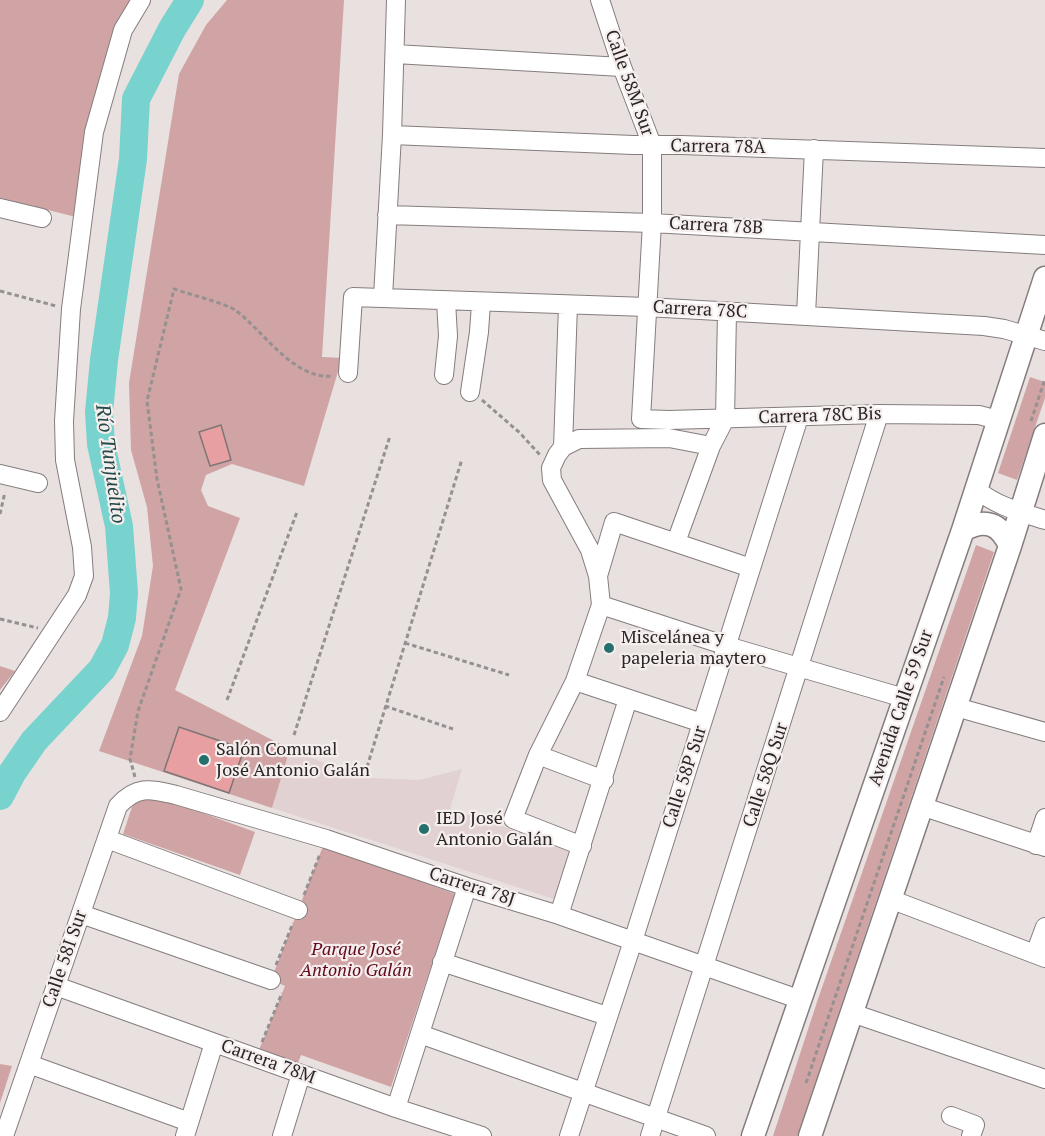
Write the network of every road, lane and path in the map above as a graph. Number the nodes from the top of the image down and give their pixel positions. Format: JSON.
{"nodes":[{"id":1,"x":141,"y":0,"type":"edge"},
{"id":2,"x":396,"y":0,"type":"edge"},
{"id":3,"x":600,"y":0,"type":"edge"},
{"id":4,"x":394,"y":54,"type":"junction"},
{"id":5,"x":622,"y":67,"type":"junction"},
{"id":6,"x":392,"y":135,"type":"junction"},
{"id":7,"x":652,"y":145,"type":"junction"},
{"id":8,"x":814,"y":149,"type":"junction"},
{"id":9,"x":1045,"y":158,"type":"edge"},
{"id":10,"x":0,"y":208,"type":"edge"},
{"id":11,"x":387,"y":215,"type":"junction"},
{"id":12,"x":42,"y":218,"type":"dead end"},
{"id":13,"x":652,"y":223,"type":"junction"},
{"id":14,"x":809,"y":232,"type":"junction"},
{"id":15,"x":1045,"y":245,"type":"edge"},
{"id":16,"x":1045,"y":278,"type":"edge"},
{"id":17,"x":0,"y":291,"type":"edge"},
{"id":18,"x":383,"y":297,"type":"junction"},
{"id":19,"x":446,"y":301,"type":"junction"},
{"id":20,"x":481,"y":303,"type":"junction"},
{"id":21,"x":568,"y":305,"type":"junction"},
{"id":22,"x":647,"y":307,"type":"junction"},
{"id":23,"x":71,"y":309,"type":"junction"},
{"id":24,"x":727,"y":312,"type":"junction"},
{"id":25,"x":806,"y":315,"type":"junction"},
{"id":26,"x":1036,"y":338,"type":"edge"},
{"id":27,"x":348,"y":373,"type":"joint"},
{"id":28,"x":444,"y":375,"type":"dead end"},
{"id":29,"x":470,"y":392,"type":"joint"},
{"id":30,"x":879,"y":414,"type":"junction"},
{"id":31,"x":799,"y":417,"type":"junction"},
{"id":32,"x":641,"y":419,"type":"joint"},
{"id":33,"x":725,"y":419,"type":"junction"},
{"id":34,"x":998,"y":420,"type":"junction"},
{"id":35,"x":669,"y":429,"type":"junction"},
{"id":36,"x":1045,"y":435,"type":"edge"},
{"id":37,"x":390,"y":436,"type":"dead end"},
{"id":38,"x":711,"y":446,"type":"junction"},
{"id":39,"x":564,"y":447,"type":"junction"},
{"id":40,"x":462,"y":459,"type":"dead end"},
{"id":41,"x":551,"y":468,"type":"junction"},
{"id":42,"x":4,"y":475,"type":"edge"},
{"id":43,"x":39,"y":483,"type":"dead end"},
{"id":44,"x":976,"y":489,"type":"junction"},
{"id":45,"x":297,"y":512,"type":"dead end"},
{"id":46,"x":1021,"y":512,"type":"junction"},
{"id":47,"x":0,"y":514,"type":"edge"},
{"id":48,"x":1045,"y":520,"type":"edge"},
{"id":49,"x":963,"y":530,"type":"junction"},
{"id":50,"x":676,"y":542,"type":"junction"},
{"id":51,"x":1010,"y":546,"type":"junction"},
{"id":52,"x":751,"y":568,"type":"junction"},
{"id":53,"x":598,"y":576,"type":"junction"},
{"id":54,"x":601,"y":605,"type":"junction"},
{"id":55,"x":0,"y":619,"type":"edge"},
{"id":56,"x":54,"y":632,"type":"junction"},
{"id":57,"x":405,"y":643,"type":"junction"},
{"id":58,"x":727,"y":646,"type":"junction"},
{"id":59,"x":800,"y":667,"type":"junction"},
{"id":60,"x":946,"y":671,"type":"dead end"},
{"id":61,"x":509,"y":675,"type":"dead end"},
{"id":62,"x":575,"y":681,"type":"junction"},
{"id":63,"x":904,"y":698,"type":"junction"},
{"id":64,"x":628,"y":699,"type":"junction"},
{"id":65,"x":227,"y":700,"type":"dead end"},
{"id":66,"x":385,"y":706,"type":"junction"},
{"id":67,"x":956,"y":707,"type":"junction"},
{"id":68,"x":0,"y":711,"type":"edge"},
{"id":69,"x":702,"y":723,"type":"junction"},
{"id":70,"x":453,"y":729,"type":"dead end"},
{"id":71,"x":1045,"y":732,"type":"edge"},
{"id":72,"x":294,"y":735,"type":"dead end"},
{"id":73,"x":538,"y":755,"type":"junction"},
{"id":74,"x":367,"y":767,"type":"dead end"},
{"id":75,"x":604,"y":780,"type":"junction"},
{"id":76,"x":139,"y":791,"type":"junction"},
{"id":77,"x":921,"y":806,"type":"junction"},
{"id":78,"x":1045,"y":818,"type":"edge"},
{"id":79,"x":107,"y":839,"type":"junction"},
{"id":80,"x":326,"y":839,"type":"junction"},
{"id":81,"x":582,"y":846,"type":"junction"},
{"id":82,"x":1041,"y":846,"type":"edge"},
{"id":83,"x":467,"y":887,"type":"junction"},
{"id":84,"x":890,"y":900,"type":"junction"},
{"id":85,"x":298,"y":910,"type":"junction"},
{"id":86,"x":81,"y":914,"type":"junction"},
{"id":87,"x":559,"y":915,"type":"junction"},
{"id":88,"x":1045,"y":927,"type":"edge"},
{"id":89,"x":633,"y":940,"type":"junction"},
{"id":90,"x":1040,"y":956,"type":"edge"},
{"id":91,"x":442,"y":962,"type":"junction"},
{"id":92,"x":705,"y":965,"type":"junction"},
{"id":93,"x":270,"y":980,"type":"junction"},
{"id":94,"x":56,"y":987,"type":"junction"},
{"id":95,"x":801,"y":1000,"type":"junction"},
{"id":96,"x":852,"y":1013,"type":"junction"},
{"id":97,"x":608,"y":1016,"type":"junction"},
{"id":98,"x":420,"y":1034,"type":"junction"},
{"id":99,"x":214,"y":1043,"type":"junction"},
{"id":100,"x":256,"y":1058,"type":"junction"},
{"id":101,"x":29,"y":1064,"type":"junction"},
{"id":102,"x":301,"y":1074,"type":"junction"},
{"id":103,"x":1045,"y":1079,"type":"edge"},
{"id":104,"x":584,"y":1092,"type":"junction"},
{"id":105,"x":803,"y":1093,"type":"dead end"},
{"id":106,"x":396,"y":1108,"type":"junction"},
{"id":107,"x":951,"y":1116,"type":"dead end"},
{"id":108,"x":653,"y":1128,"type":"edge"},
{"id":109,"x":187,"y":1129,"type":"edge"},
{"id":110,"x":4,"y":1136,"type":"edge"},
{"id":111,"x":282,"y":1136,"type":"edge"},
{"id":112,"x":482,"y":1136,"type":"edge"},
{"id":113,"x":569,"y":1136,"type":"edge"},
{"id":114,"x":706,"y":1136,"type":"edge"},
{"id":115,"x":753,"y":1136,"type":"edge"},
{"id":116,"x":810,"y":1136,"type":"edge"},
{"id":117,"x":971,"y":1136,"type":"edge"}],
"edges":[{"from":1,"to":23,"type":"street"},
{"from":2,"to":4,"type":"street"},
{"from":3,"to":5,"type":"street","name":"Calle 58M Sur"},
{"from":4,"to":5,"type":"street"},
{"from":4,"to":6,"type":"street"},
{"from":5,"to":7,"type":"street","name":"Calle 58M Sur"},
{"from":6,"to":7,"type":"street","name":"Carrera 78A"},
{"from":6,"to":11,"type":"street"},
{"from":7,"to":8,"type":"street","name":"Carrera 78A"},
{"from":7,"to":13,"type":"street","name":"Calle 58M Sur"},
{"from":8,"to":9,"type":"street","name":"Carrera 78A"},
{"from":8,"to":14,"type":"street"},
{"from":10,"to":12,"type":"street"},
{"from":11,"to":13,"type":"street","name":"Carrera 78B"},
{"from":11,"to":18,"type":"street"},
{"from":13,"to":14,"type":"street","name":"Carrera 78B"},
{"from":13,"to":22,"type":"street","name":"Calle 58M Sur"},
{"from":14,"to":15,"type":"street","name":"Carrera 78B"},
{"from":14,"to":25,"type":"street"},
{"from":16,"to":26,"type":"main road","name":"Avenida Calle 59 Sur"},
{"from":17,"to":23,"type":"path"},
{"from":18,"to":19,"type":"street","name":"Carrera 78C"},
{"from":18,"to":27,"type":"street","name":"Carrera 78C"},
{"from":19,"to":20,"type":"street","name":"Carrera 78C"},
{"from":19,"to":28,"type":"street"},
{"from":20,"to":21,"type":"street","name":"Carrera 78C"},
{"from":20,"to":29,"type":"street"},
{"from":21,"to":22,"type":"street","name":"Carrera 78C"},
{"from":21,"to":39,"type":"street"},
{"from":22,"to":24,"type":"street","name":"Carrera 78C"},
{"from":22,"to":32,"type":"street","name":"Calle 58M Sur"},
{"from":23,"to":56,"type":"street"},
{"from":24,"to":25,"type":"street","name":"Carrera 78C"},
{"from":24,"to":33,"type":"street"},
{"from":25,"to":26,"type":"street","name":"Carrera 78C"},
{"from":26,"to":34,"type":"main road","name":"Avenida Calle 59 Sur"},
{"from":27,"to":76,"type":"path"},
{"from":29,"to":41,"type":"path"},
{"from":30,"to":31,"type":"street","name":"Carrera 78C Bis"},
{"from":30,"to":34,"type":"street","name":"Carrera 78C Bis"},
{"from":30,"to":59,"type":"street","name":"Calle 58Q Sur"},
{"from":31,"to":33,"type":"street","name":"Carrera 78C Bis"},
{"from":31,"to":52,"type":"street","name":"Calle 58P Sur"},
{"from":32,"to":35,"type":"street","name":"Carrera 78C Bis"},
{"from":33,"to":35,"type":"street","name":"Carrera 78C Bis"},
{"from":33,"to":38,"type":"street"},
{"from":34,"to":44,"type":"main road","name":"Avenida Calle 59 Sur"},
{"from":35,"to":38,"type":"street"},
{"from":35,"to":39,"type":"street"},
{"from":36,"to":46,"type":"main road"},
{"from":37,"to":72,"type":"path"},
{"from":38,"to":50,"type":"street"},
{"from":39,"to":41,"type":"street"},
{"from":40,"to":57,"type":"path"},
{"from":41,"to":53,"type":"street"},
{"from":42,"to":43,"type":"street"},
{"from":42,"to":47,"type":"path"},
{"from":44,"to":46,"type":"street"},
{"from":44,"to":49,"type":"main road","name":"Avenida Calle 59 Sur"},
{"from":45,"to":65,"type":"path"},
{"from":46,"to":48,"type":"street"},
{"from":46,"to":51,"type":"main road"},
{"from":49,"to":51,"type":"main road"},
{"from":49,"to":63,"type":"main road","name":"Avenida Calle 59 Sur"},
{"from":50,"to":52,"type":"street"},
{"from":50,"to":53,"type":"street"},
{"from":51,"to":67,"type":"main road"},
{"from":52,"to":58,"type":"street","name":"Calle 58P Sur"},
{"from":53,"to":54,"type":"street"},
{"from":54,"to":58,"type":"street"},
{"from":54,"to":62,"type":"street"},
{"from":55,"to":56,"type":"path"},
{"from":56,"to":68,"type":"street"},
{"from":57,"to":61,"type":"path"},
{"from":57,"to":66,"type":"path"},
{"from":58,"to":59,"type":"street"},
{"from":58,"to":69,"type":"street","name":"Calle 58P Sur"},
{"from":59,"to":63,"type":"street"},
{"from":59,"to":92,"type":"street","name":"Calle 58Q Sur"},
{"from":60,"to":105,"type":"path"},
{"from":62,"to":64,"type":"street"},
{"from":62,"to":73,"type":"street"},
{"from":63,"to":95,"type":"main road","name":"Avenida Calle 59 Sur"},
{"from":64,"to":69,"type":"street"},
{"from":64,"to":75,"type":"street"},
{"from":66,"to":70,"type":"path"},
{"from":66,"to":74,"type":"path"},
{"from":67,"to":71,"type":"street"},
{"from":67,"to":77,"type":"main road"},
{"from":69,"to":89,"type":"street","name":"Calle 58P Sur"},
{"from":73,"to":75,"type":"street"},
{"from":73,"to":81,"type":"street"},
{"from":75,"to":81,"type":"street"},
{"from":76,"to":79,"type":"street","name":"Calle 58I Sur"},
{"from":76,"to":80,"type":"street","name":"Carrera 78J"},
{"from":77,"to":82,"type":"street"},
{"from":77,"to":84,"type":"main road"},
{"from":78,"to":82,"type":"street"},
{"from":79,"to":85,"type":"street"},
{"from":79,"to":86,"type":"street","name":"Calle 58I Sur"},
{"from":80,"to":83,"type":"street","name":"Carrera 78J"},
{"from":80,"to":85,"type":"path"},
{"from":81,"to":87,"type":"street"},
{"from":83,"to":87,"type":"street","name":"Carrera 78J"},
{"from":83,"to":91,"type":"street"},
{"from":84,"to":90,"type":"street"},
{"from":84,"to":96,"type":"main road"},
{"from":85,"to":93,"type":"path"},
{"from":86,"to":93,"type":"street"},
{"from":86,"to":94,"type":"street","name":"Calle 58I Sur"},
{"from":87,"to":89,"type":"street","name":"Carrera 78J"},
{"from":88,"to":90,"type":"street"},
{"from":89,"to":92,"type":"street","name":"Carrera 78J"},
{"from":89,"to":97,"type":"street","name":"Calle 58P Sur"},
{"from":91,"to":97,"type":"street"},
{"from":91,"to":98,"type":"street"},
{"from":92,"to":95,"type":"street","name":"Carrera 78J"},
{"from":92,"to":108,"type":"street","name":"Calle 58Q Sur"},
{"from":93,"to":100,"type":"path"},
{"from":94,"to":99,"type":"street","name":"Carrera 78M"},
{"from":94,"to":101,"type":"street","name":"Calle 58I Sur"},
{"from":95,"to":115,"type":"main road","name":"Avenida Calle 59 Sur"},
{"from":96,"to":103,"type":"street"},
{"from":96,"to":116,"type":"main road"},
{"from":97,"to":104,"type":"street","name":"Calle 58P Sur"},
{"from":98,"to":104,"type":"street"},
{"from":98,"to":106,"type":"street"},
{"from":99,"to":100,"type":"street","name":"Carrera 78M"},
{"from":99,"to":109,"type":"street"},
{"from":100,"to":102,"type":"street","name":"Carrera 78M"},
{"from":101,"to":109,"type":"street"},
{"from":101,"to":110,"type":"street","name":"Calle 58I Sur"},
{"from":102,"to":106,"type":"street","name":"Carrera 78M"},
{"from":102,"to":111,"type":"street"},
{"from":104,"to":108,"type":"street"},
{"from":104,"to":113,"type":"street","name":"Calle 58P Sur"},
{"from":106,"to":112,"type":"street","name":"Carrera 78M"},
{"from":107,"to":117,"type":"street"},
{"from":108,"to":114,"type":"street"}]}
